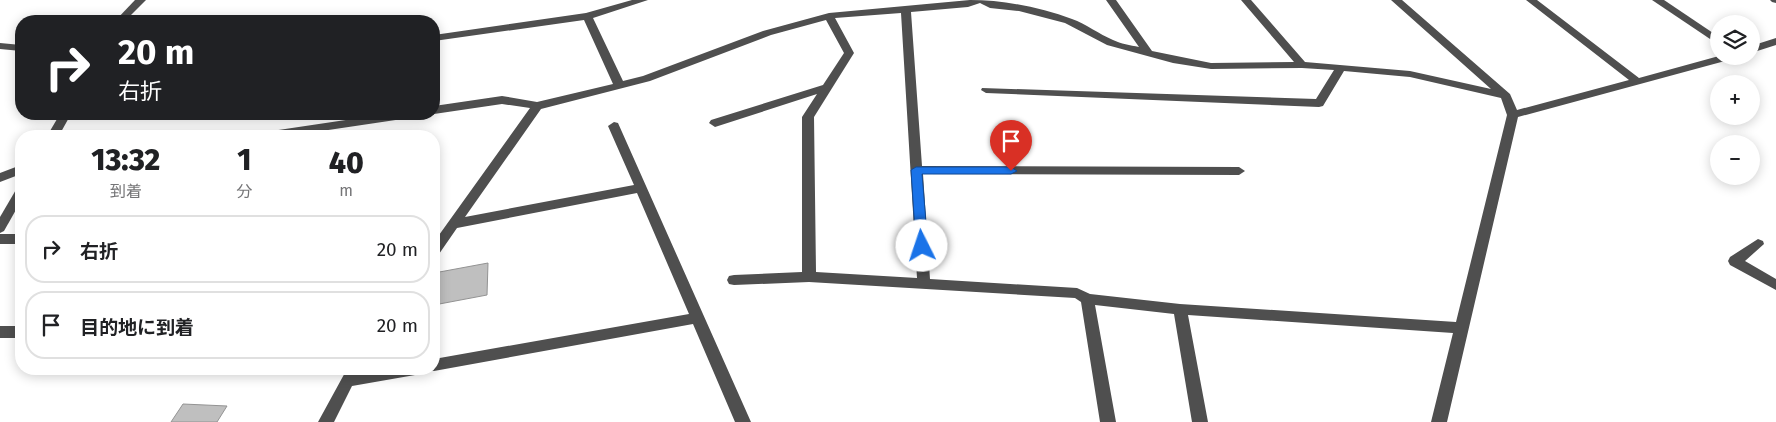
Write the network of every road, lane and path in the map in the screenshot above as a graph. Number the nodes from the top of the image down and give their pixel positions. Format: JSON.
{"nodes":[{"id":1,"x":141,"y":0,"type":"edge"},
{"id":2,"x":643,"y":0,"type":"edge"},
{"id":3,"x":980,"y":0,"type":"edge"},
{"id":4,"x":1111,"y":0,"type":"edge"},
{"id":5,"x":1246,"y":0,"type":"edge"},
{"id":6,"x":1396,"y":0,"type":"edge"},
{"id":7,"x":1531,"y":0,"type":"edge"},
{"id":8,"x":1657,"y":0,"type":"edge"},
{"id":9,"x":626,"y":2,"type":"edge"},
{"id":10,"x":906,"y":10,"type":"junction"},
{"id":11,"x":126,"y":15,"type":"edge"},
{"id":12,"x":587,"y":16,"type":"junction"},
{"id":13,"x":830,"y":16,"type":"junction"},
{"id":14,"x":1710,"y":36,"type":"edge"},
{"id":15,"x":440,"y":37,"type":"edge"},
{"id":16,"x":1776,"y":41,"type":"edge"},
{"id":17,"x":0,"y":46,"type":"edge"},
{"id":18,"x":15,"y":47,"type":"edge"},
{"id":19,"x":1760,"y":47,"type":"edge"},
{"id":20,"x":1148,"y":53,"type":"junction"},
{"id":21,"x":1710,"y":62,"type":"edge"},
{"id":22,"x":1302,"y":65,"type":"junction"},
{"id":23,"x":1341,"y":67,"type":"junction"},
{"id":24,"x":1638,"y":82,"type":"junction"},
{"id":25,"x":618,"y":85,"type":"junction"},
{"id":26,"x":825,"y":88,"type":"junction"},
{"id":27,"x":986,"y":90,"type":"dead end"},
{"id":28,"x":1506,"y":96,"type":"junction"},
{"id":29,"x":537,"y":106,"type":"junction"},
{"id":30,"x":440,"y":109,"type":"edge"},
{"id":31,"x":1513,"y":115,"type":"junction"},
{"id":32,"x":370,"y":120,"type":"edge"},
{"id":33,"x":715,"y":123,"type":"dead end"},
{"id":34,"x":614,"y":126,"type":"dead end"},
{"id":35,"x":304,"y":130,"type":"edge"},
{"id":36,"x":916,"y":170,"type":"junction"},
{"id":37,"x":1239,"y":171,"type":"dead end"},
{"id":38,"x":15,"y":172,"type":"edge"},
{"id":39,"x":0,"y":178,"type":"edge"},
{"id":40,"x":639,"y":188,"type":"junction"},
{"id":41,"x":15,"y":202,"type":"edge"},
{"id":42,"x":454,"y":224,"type":"junction"},
{"id":43,"x":0,"y":228,"type":"edge"},
{"id":44,"x":0,"y":239,"type":"edge"},
{"id":45,"x":15,"y":239,"type":"edge"},
{"id":46,"x":440,"y":243,"type":"edge"},
{"id":47,"x":1758,"y":244,"type":"dead end"},
{"id":48,"x":809,"y":278,"type":"junction"},
{"id":49,"x":734,"y":280,"type":"dead end"},
{"id":50,"x":924,"y":284,"type":"junction"},
{"id":51,"x":1776,"y":285,"type":"edge"},
{"id":52,"x":1087,"y":299,"type":"junction"},
{"id":53,"x":1180,"y":308,"type":"junction"},
{"id":54,"x":697,"y":318,"type":"junction"},
{"id":55,"x":1461,"y":328,"type":"junction"},
{"id":56,"x":0,"y":332,"type":"edge"},
{"id":57,"x":15,"y":332,"type":"edge"},
{"id":58,"x":440,"y":364,"type":"edge"},
{"id":59,"x":350,"y":375,"type":"edge"},
{"id":60,"x":326,"y":422,"type":"edge"},
{"id":61,"x":744,"y":422,"type":"edge"},
{"id":62,"x":1108,"y":422,"type":"edge"},
{"id":63,"x":1200,"y":422,"type":"edge"},
{"id":64,"x":1439,"y":422,"type":"edge"}],
"edges":[{"from":1,"to":11,"type":"street"},
{"from":2,"to":9,"type":"street"},
{"from":3,"to":10,"type":"street"},
{"from":3,"to":20,"type":"street"},
{"from":4,"to":20,"type":"street"},
{"from":5,"to":22,"type":"street"},
{"from":6,"to":28,"type":"street"},
{"from":7,"to":24,"type":"street"},
{"from":8,"to":14,"type":"street"},
{"from":9,"to":12,"type":"street"},
{"from":10,"to":13,"type":"street"},
{"from":10,"to":36,"type":"street"},
{"from":12,"to":15,"type":"street"},
{"from":12,"to":25,"type":"street"},
{"from":13,"to":25,"type":"street"},
{"from":13,"to":26,"type":"street"},
{"from":16,"to":19,"type":"street"},
{"from":17,"to":18,"type":"street"},
{"from":20,"to":22,"type":"street"},
{"from":21,"to":24,"type":"street"},
{"from":22,"to":23,"type":"street"},
{"from":23,"to":27,"type":"street"},
{"from":23,"to":28,"type":"street"},
{"from":24,"to":31,"type":"street"},
{"from":25,"to":29,"type":"street"},
{"from":26,"to":33,"type":"street"},
{"from":26,"to":48,"type":"street"},
{"from":28,"to":31,"type":"street"},
{"from":29,"to":30,"type":"street"},
{"from":29,"to":42,"type":"street"},
{"from":31,"to":55,"type":"street"},
{"from":32,"to":35,"type":"street"},
{"from":34,"to":40,"type":"street"},
{"from":36,"to":37,"type":"street"},
{"from":36,"to":50,"type":"street"},
{"from":38,"to":39,"type":"street"},
{"from":40,"to":42,"type":"street"},
{"from":40,"to":54,"type":"street"},
{"from":41,"to":43,"type":"street"},
{"from":42,"to":46,"type":"street"},
{"from":44,"to":45,"type":"street"},
{"from":47,"to":51,"type":"street"},
{"from":48,"to":49,"type":"street"},
{"from":48,"to":50,"type":"street"},
{"from":50,"to":52,"type":"street"},
{"from":52,"to":53,"type":"street"},
{"from":52,"to":62,"type":"street"},
{"from":53,"to":55,"type":"street"},
{"from":53,"to":63,"type":"street"},
{"from":54,"to":58,"type":"street"},
{"from":54,"to":61,"type":"street"},
{"from":55,"to":64,"type":"street"},
{"from":56,"to":57,"type":"street"},
{"from":59,"to":60,"type":"street"}]}
